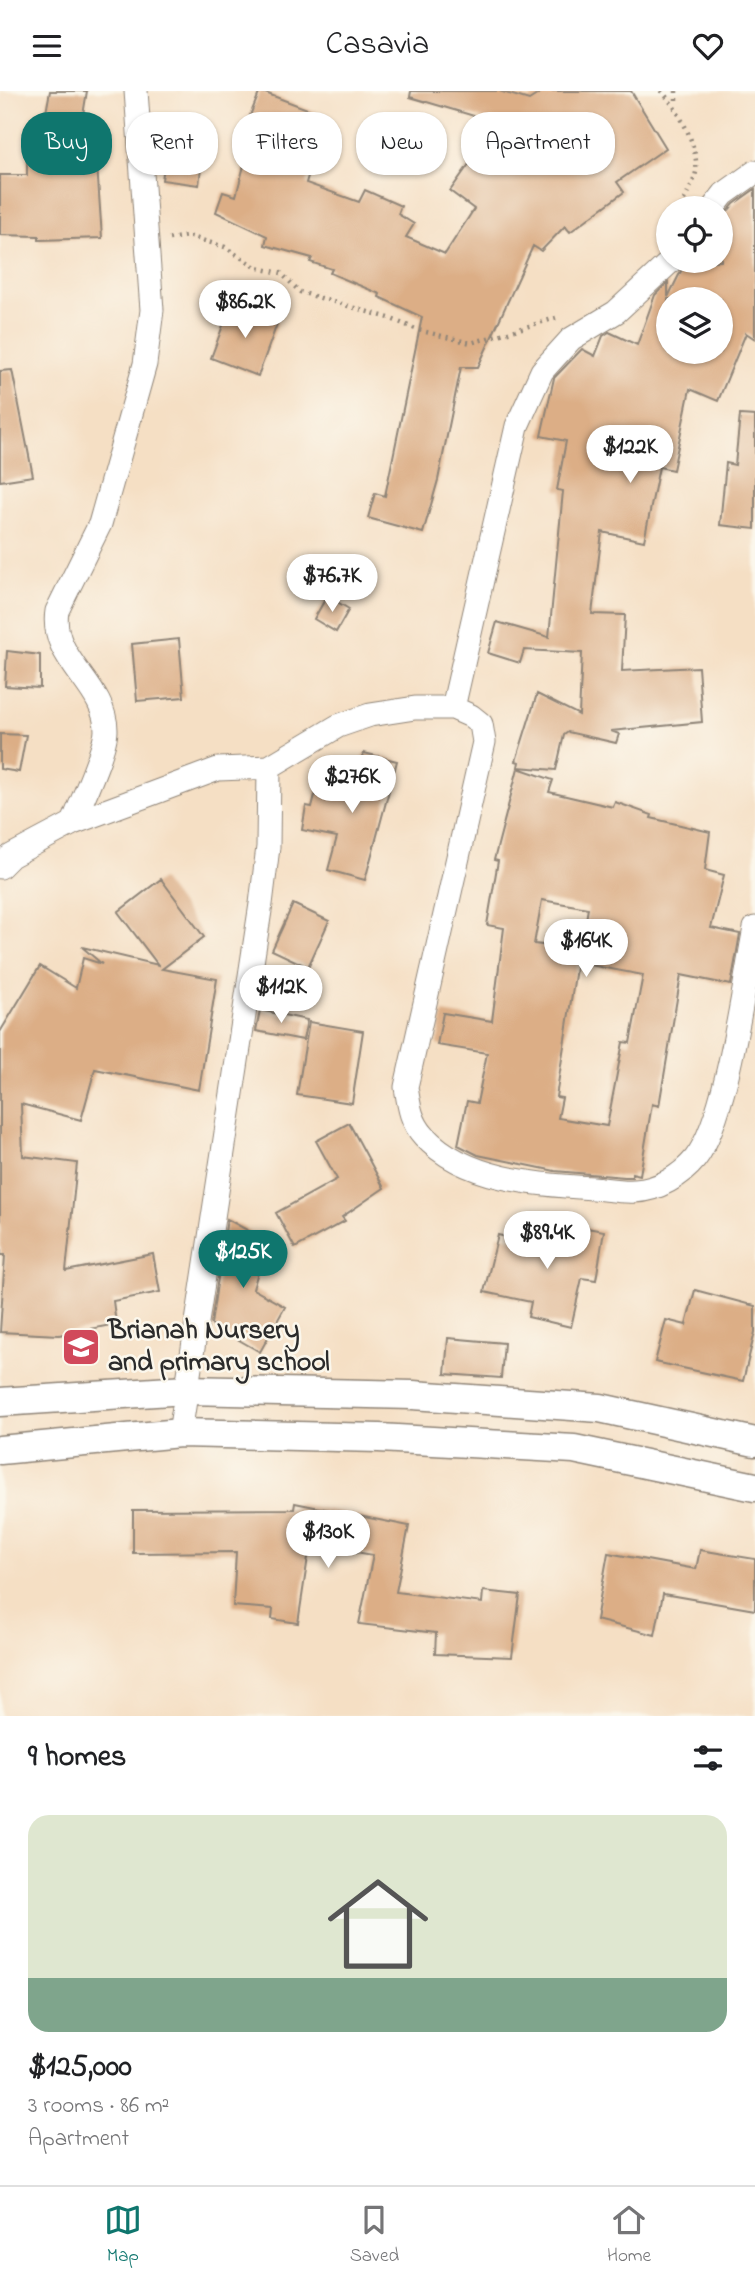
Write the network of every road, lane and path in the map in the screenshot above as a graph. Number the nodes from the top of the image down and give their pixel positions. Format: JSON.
{"nodes":[{"id":1,"x":136,"y":91,"type":"edge"},
{"id":2,"x":661,"y":91,"type":"edge"},
{"id":3,"x":676,"y":91,"type":"edge"},
{"id":4,"x":676,"y":106,"type":"junction"},
{"id":5,"x":755,"y":172,"type":"edge"},
{"id":6,"x":686,"y":196,"type":"edge"},
{"id":7,"x":722,"y":196,"type":"edge"},
{"id":8,"x":147,"y":243,"type":"junction"},
{"id":9,"x":658,"y":273,"type":"edge"},
{"id":10,"x":567,"y":314,"type":"dead end"},
{"id":11,"x":453,"y":708,"type":"junction"},
{"id":12,"x":270,"y":768,"type":"junction"},
{"id":13,"x":73,"y":823,"type":"junction"},
{"id":14,"x":0,"y":867,"type":"edge"},
{"id":15,"x":755,"y":929,"type":"edge"},
{"id":16,"x":186,"y":1390,"type":"junction"},
{"id":17,"x":0,"y":1402,"type":"edge"},
{"id":18,"x":180,"y":1433,"type":"junction"},
{"id":19,"x":755,"y":1443,"type":"edge"},
{"id":20,"x":0,"y":1450,"type":"edge"},
{"id":21,"x":755,"y":1487,"type":"edge"}],
"edges":[{"from":1,"to":8,"type":"street"},
{"from":2,"to":4,"type":"path"},
{"from":3,"to":4,"type":"path"},
{"from":4,"to":6,"type":"path"},
{"from":5,"to":7,"type":"street"},
{"from":8,"to":10,"type":"path"},
{"from":8,"to":13,"type":"street"},
{"from":9,"to":11,"type":"street"},
{"from":11,"to":12,"type":"street"},
{"from":11,"to":15,"type":"street"},
{"from":12,"to":13,"type":"street"},
{"from":12,"to":16,"type":"street"},
{"from":13,"to":14,"type":"street"},
{"from":16,"to":17,"type":"street"},
{"from":16,"to":18,"type":"street"},
{"from":16,"to":19,"type":"street"},
{"from":18,"to":20,"type":"street"},
{"from":18,"to":21,"type":"street"}]}
